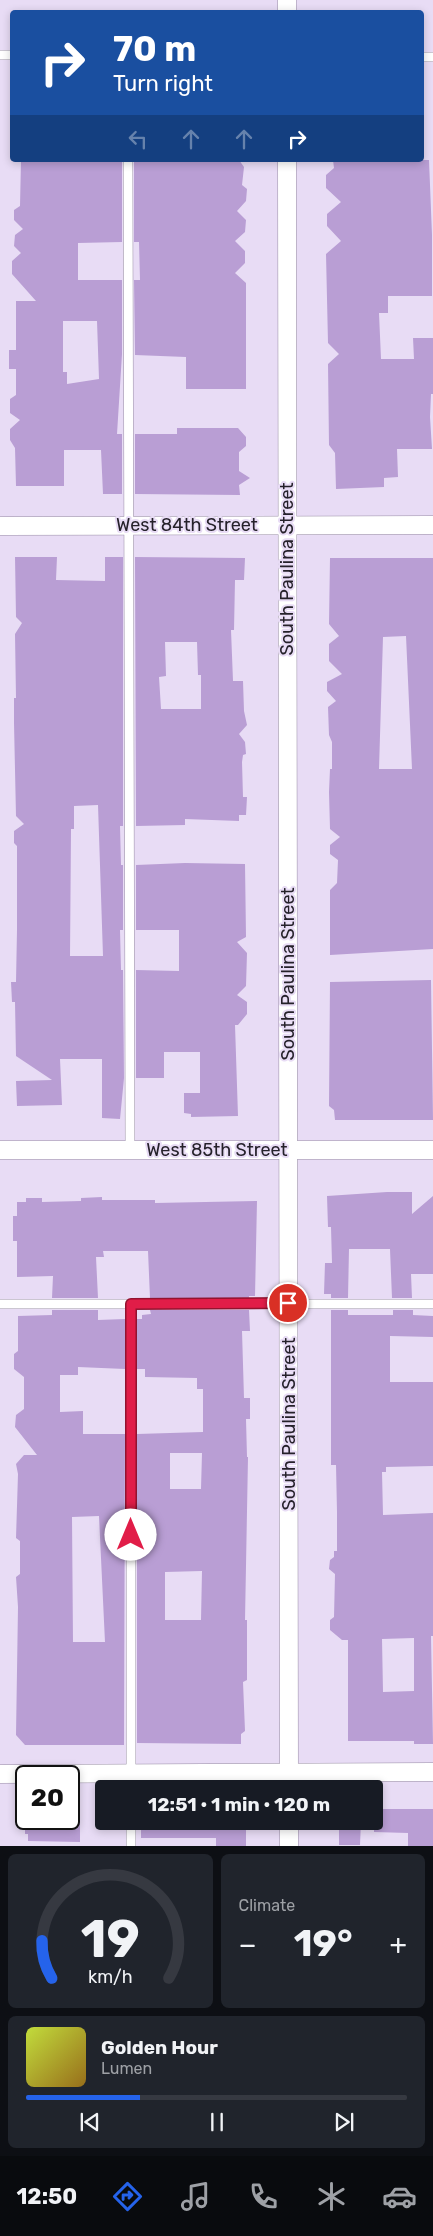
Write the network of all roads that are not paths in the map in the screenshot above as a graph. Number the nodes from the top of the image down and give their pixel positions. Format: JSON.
{"nodes":[{"id":1,"x":128,"y":162,"type":"edge"},
{"id":2,"x":287,"y":162,"type":"edge"},
{"id":3,"x":130,"y":525,"type":"junction"},
{"id":4,"x":287,"y":525,"type":"junction"},
{"id":5,"x":433,"y":525,"type":"edge"},
{"id":6,"x":0,"y":526,"type":"edge"},
{"id":7,"x":0,"y":1150,"type":"edge"},
{"id":8,"x":130,"y":1150,"type":"junction"},
{"id":9,"x":288,"y":1150,"type":"junction"},
{"id":10,"x":433,"y":1150,"type":"edge"},
{"id":11,"x":288,"y":1303,"type":"junction"},
{"id":12,"x":0,"y":1304,"type":"edge"},
{"id":13,"x":131,"y":1304,"type":"junction"},
{"id":14,"x":433,"y":1304,"type":"edge"},
{"id":15,"x":433,"y":1772,"type":"edge"},
{"id":16,"x":0,"y":1774,"type":"edge"},
{"id":17,"x":112,"y":1780,"type":"edge"},
{"id":18,"x":131,"y":1780,"type":"edge"},
{"id":19,"x":289,"y":1780,"type":"edge"},
{"id":20,"x":305,"y":1780,"type":"edge"},
{"id":21,"x":131,"y":1830,"type":"edge"},
{"id":22,"x":289,"y":1830,"type":"edge"},
{"id":23,"x":131,"y":1846,"type":"edge"},
{"id":24,"x":289,"y":1846,"type":"edge"}],
"edges":[{"from":1,"to":3,"type":"lane"},
{"from":2,"to":4,"type":"street","name":"South Paulina Street"},
{"from":3,"to":4,"type":"street","name":"West 84th Street"},
{"from":3,"to":6,"type":"street","name":"West 84th Street"},
{"from":3,"to":8,"type":"lane"},
{"from":4,"to":5,"type":"street","name":"West 84th Street"},
{"from":4,"to":9,"type":"street","name":"South Paulina Street"},
{"from":7,"to":8,"type":"street","name":"West 85th Street"},
{"from":8,"to":9,"type":"street","name":"West 85th Street"},
{"from":9,"to":10,"type":"street","name":"West 85th Street"},
{"from":9,"to":11,"type":"street","name":"South Paulina Street"},
{"from":11,"to":13,"type":"lane"},
{"from":11,"to":14,"type":"lane"},
{"from":11,"to":19,"type":"street","name":"South Paulina Street"},
{"from":12,"to":13,"type":"lane"},
{"from":13,"to":18,"type":"lane"},
{"from":15,"to":20,"type":"street"},
{"from":16,"to":17,"type":"street"},
{"from":21,"to":23,"type":"lane"},
{"from":22,"to":24,"type":"street"}]}
